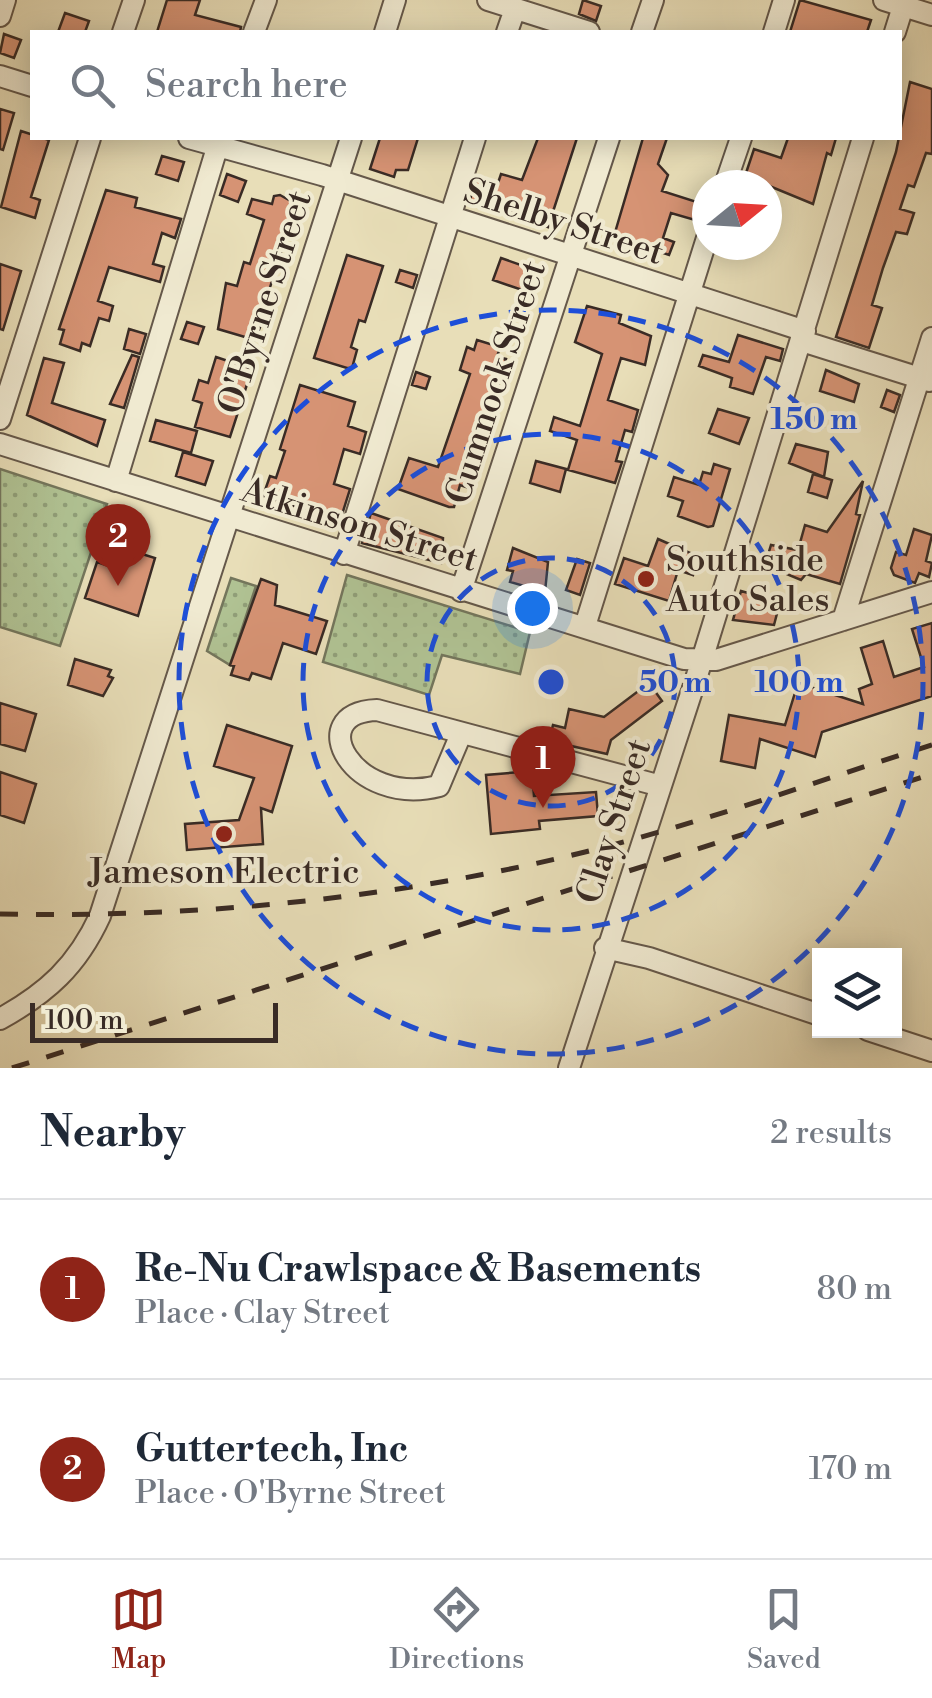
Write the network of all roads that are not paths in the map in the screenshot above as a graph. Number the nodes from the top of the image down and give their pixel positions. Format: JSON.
{"nodes":[{"id":1,"x":5,"y":0,"type":"edge"},
{"id":2,"x":134,"y":0,"type":"edge"},
{"id":3,"x":266,"y":0,"type":"edge"},
{"id":4,"x":395,"y":0,"type":"edge"},
{"id":5,"x":488,"y":0,"type":"edge"},
{"id":6,"x":653,"y":0,"type":"edge"},
{"id":7,"x":784,"y":0,"type":"edge"},
{"id":8,"x":897,"y":2,"type":"edge"},
{"id":9,"x":514,"y":8,"type":"junction"},
{"id":10,"x":932,"y":15,"type":"edge"},
{"id":11,"x":0,"y":16,"type":"edge"},
{"id":12,"x":125,"y":30,"type":"edge"},
{"id":13,"x":255,"y":30,"type":"edge"},
{"id":14,"x":385,"y":30,"type":"edge"},
{"id":15,"x":508,"y":30,"type":"edge"},
{"id":16,"x":583,"y":30,"type":"edge"},
{"id":17,"x":643,"y":30,"type":"edge"},
{"id":18,"x":775,"y":30,"type":"edge"},
{"id":19,"x":895,"y":30,"type":"edge"},
{"id":20,"x":0,"y":76,"type":"edge"},
{"id":21,"x":30,"y":85,"type":"edge"},
{"id":22,"x":89,"y":140,"type":"edge"},
{"id":23,"x":350,"y":140,"type":"edge"},
{"id":24,"x":474,"y":140,"type":"edge"},
{"id":25,"x":608,"y":140,"type":"edge"},
{"id":26,"x":739,"y":140,"type":"edge"},
{"id":27,"x":862,"y":140,"type":"edge"},
{"id":28,"x":219,"y":142,"type":"edge"},
{"id":29,"x":730,"y":170,"type":"edge"},
{"id":30,"x":337,"y":180,"type":"junction"},
{"id":31,"x":450,"y":219,"type":"junction"},
{"id":32,"x":570,"y":258,"type":"junction"},
{"id":33,"x":700,"y":260,"type":"edge"},
{"id":34,"x":688,"y":294,"type":"junction"},
{"id":35,"x":803,"y":336,"type":"junction"},
{"id":36,"x":932,"y":338,"type":"edge"},
{"id":37,"x":926,"y":380,"type":"edge"},
{"id":38,"x":0,"y":420,"type":"edge"},
{"id":39,"x":0,"y":444,"type":"edge"},
{"id":40,"x":116,"y":481,"type":"junction"},
{"id":41,"x":230,"y":518,"type":"junction"},
{"id":42,"x":344,"y":554,"type":"junction"},
{"id":43,"x":461,"y":590,"type":"junction"},
{"id":44,"x":932,"y":592,"type":"edge"},
{"id":45,"x":843,"y":620,"type":"junction"},
{"id":46,"x":585,"y":626,"type":"junction"},
{"id":47,"x":702,"y":660,"type":"junction"},
{"id":48,"x":460,"y":734,"type":"junction"},
{"id":49,"x":660,"y":786,"type":"junction"},
{"id":50,"x":606,"y":948,"type":"junction"},
{"id":51,"x":812,"y":1012,"type":"edge"},
{"id":52,"x":0,"y":1019,"type":"edge"},
{"id":53,"x":892,"y":1038,"type":"edge"},
{"id":54,"x":932,"y":1051,"type":"edge"},
{"id":55,"x":569,"y":1068,"type":"edge"}],
"edges":[{"from":1,"to":11,"type":"street"},
{"from":2,"to":12,"type":"street"},
{"from":3,"to":13,"type":"street"},
{"from":4,"to":14,"type":"street"},
{"from":5,"to":9,"type":"street"},
{"from":6,"to":17,"type":"street"},
{"from":7,"to":18,"type":"street"},
{"from":8,"to":10,"type":"street"},
{"from":8,"to":19,"type":"street"},
{"from":9,"to":15,"type":"street"},
{"from":9,"to":16,"type":"street"},
{"from":20,"to":21,"type":"street"},
{"from":22,"to":38,"type":"street"},
{"from":23,"to":30,"type":"street","name":"O'Byrne Street"},
{"from":24,"to":31,"type":"street"},
{"from":25,"to":32,"type":"street","name":"Cumnock Street"},
{"from":26,"to":29,"type":"street"},
{"from":27,"to":35,"type":"street","name":"Clay Street"},
{"from":28,"to":30,"type":"street","name":"Shelby Street"},
{"from":28,"to":40,"type":"street"},
{"from":30,"to":31,"type":"street","name":"Shelby Street"},
{"from":30,"to":41,"type":"street","name":"O'Byrne Street"},
{"from":31,"to":32,"type":"street","name":"Shelby Street"},
{"from":31,"to":42,"type":"street"},
{"from":32,"to":34,"type":"street","name":"Shelby Street"},
{"from":32,"to":43,"type":"street","name":"Cumnock Street"},
{"from":33,"to":34,"type":"street"},
{"from":34,"to":35,"type":"street","name":"Shelby Street"},
{"from":34,"to":46,"type":"street"},
{"from":35,"to":37,"type":"street","name":"Shelby Street"},
{"from":35,"to":47,"type":"street","name":"Clay Street"},
{"from":36,"to":37,"type":"street"},
{"from":37,"to":45,"type":"street"},
{"from":39,"to":40,"type":"street","name":"Atkinson Street"},
{"from":40,"to":41,"type":"street","name":"Atkinson Street"},
{"from":41,"to":42,"type":"street","name":"Atkinson Street"},
{"from":41,"to":52,"type":"street","name":"O'Byrne Street"},
{"from":42,"to":43,"type":"street","name":"Atkinson Street"},
{"from":43,"to":46,"type":"street","name":"Atkinson Street"},
{"from":44,"to":45,"type":"street","name":"Atkinson Street"},
{"from":45,"to":47,"type":"street","name":"Atkinson Street"},
{"from":46,"to":47,"type":"street","name":"Atkinson Street"},
{"from":47,"to":49,"type":"street","name":"Clay Street"},
{"from":48,"to":48,"type":"street"},
{"from":48,"to":49,"type":"street"},
{"from":49,"to":50,"type":"street","name":"Clay Street"},
{"from":50,"to":51,"type":"street"},
{"from":50,"to":55,"type":"street","name":"Clay Street"},
{"from":53,"to":54,"type":"street"}]}
